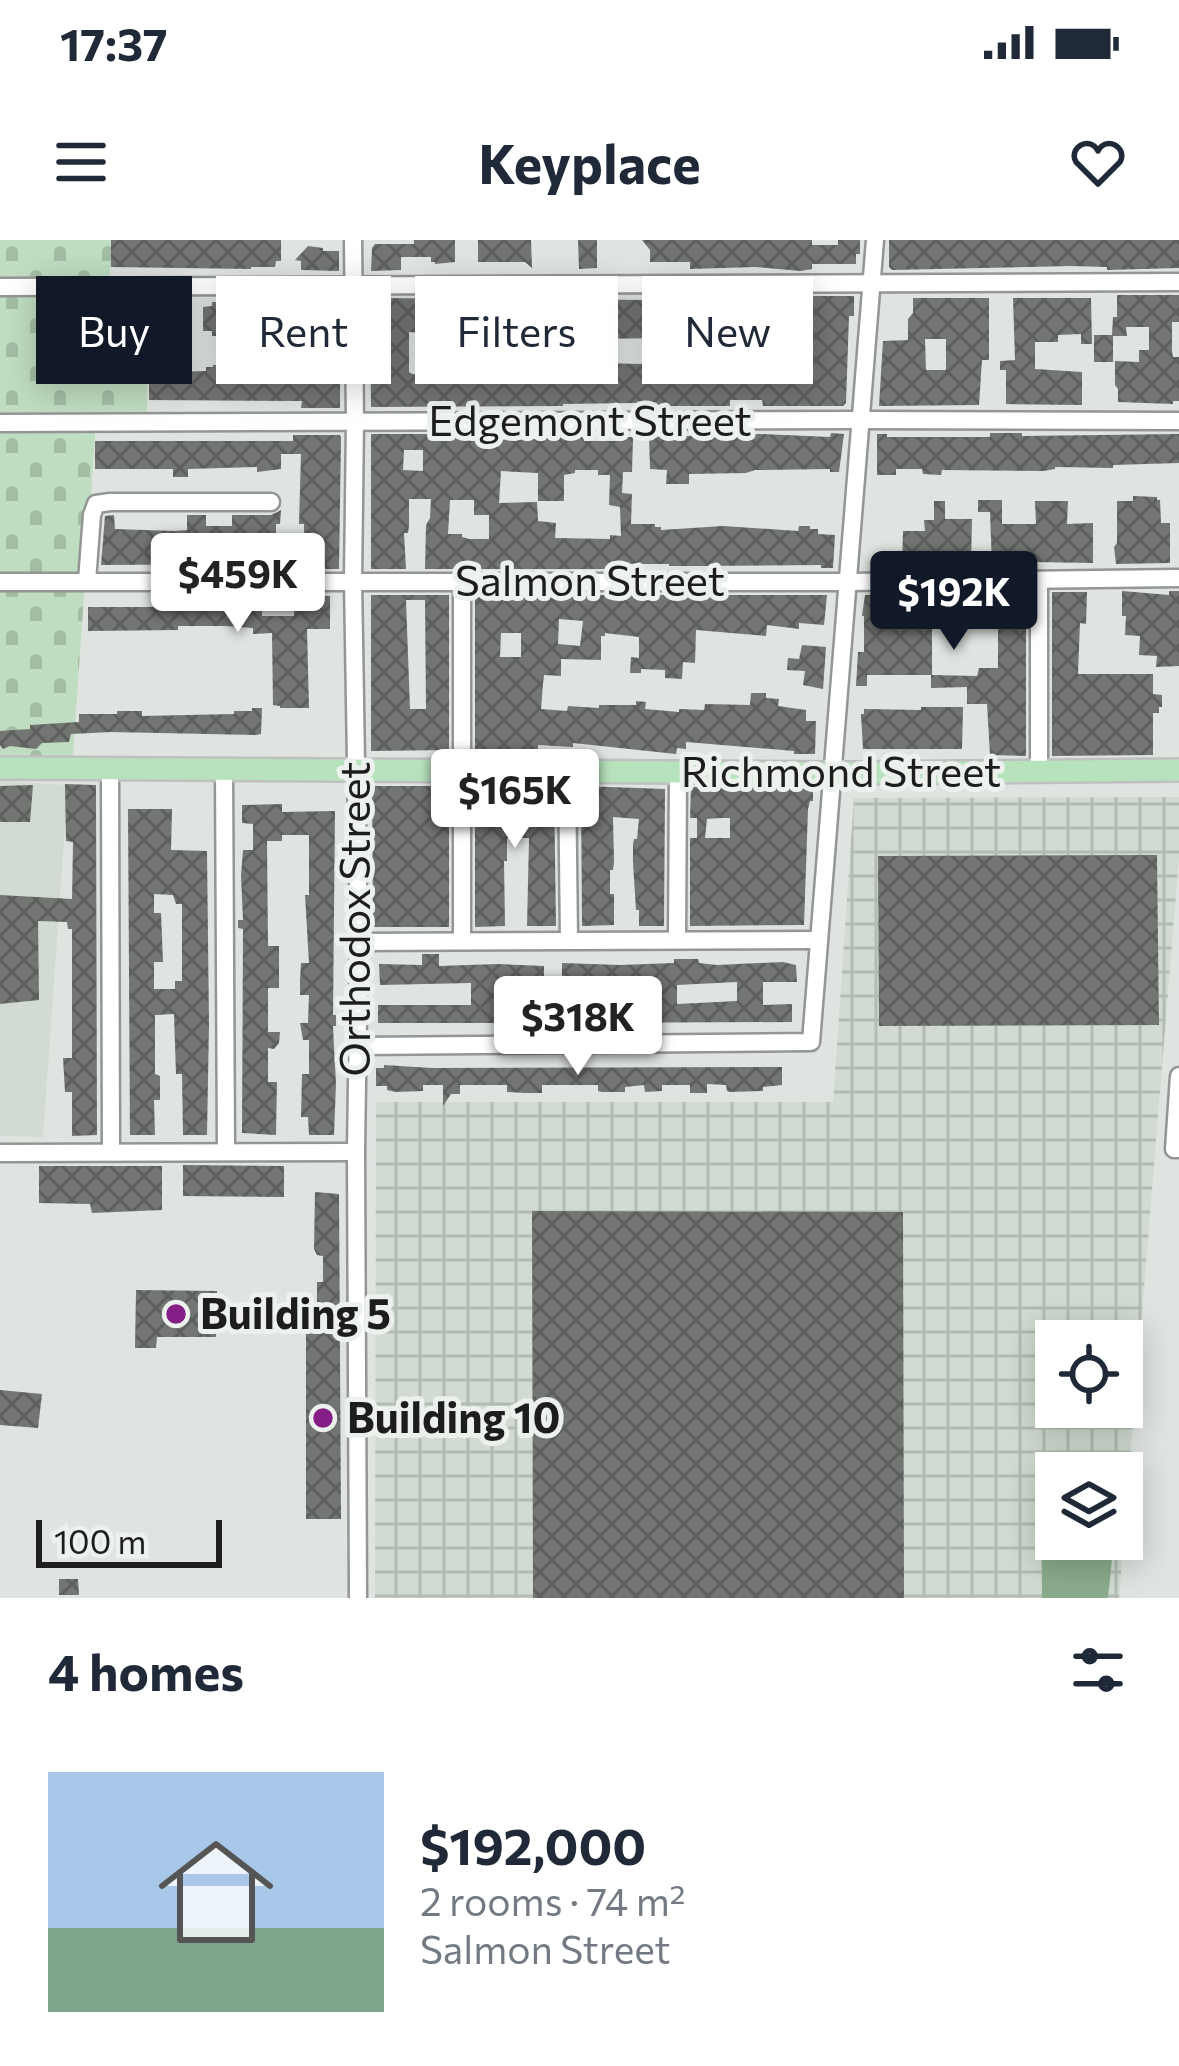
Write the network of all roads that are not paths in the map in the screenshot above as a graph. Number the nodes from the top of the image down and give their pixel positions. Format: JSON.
{"nodes":[{"id":1,"x":353,"y":240,"type":"edge"},
{"id":2,"x":875,"y":240,"type":"edge"},
{"id":3,"x":353,"y":276,"type":"edge"},
{"id":4,"x":1179,"y":282,"type":"edge"},
{"id":5,"x":871,"y":284,"type":"junction"},
{"id":6,"x":216,"y":286,"type":"edge"},
{"id":7,"x":391,"y":286,"type":"edge"},
{"id":8,"x":0,"y":287,"type":"edge"},
{"id":9,"x":355,"y":384,"type":"edge"},
{"id":10,"x":860,"y":419,"type":"junction"},
{"id":11,"x":1179,"y":421,"type":"edge"},
{"id":12,"x":356,"y":422,"type":"junction"},
{"id":13,"x":0,"y":423,"type":"edge"},
{"id":14,"x":271,"y":502,"type":"dead end"},
{"id":15,"x":1179,"y":578,"type":"edge"},
{"id":16,"x":1039,"y":580,"type":"junction"},
{"id":17,"x":87,"y":581,"type":"junction"},
{"id":18,"x":353,"y":581,"type":"junction"},
{"id":19,"x":462,"y":581,"type":"junction"},
{"id":20,"x":0,"y":582,"type":"edge"},
{"id":21,"x":846,"y":582,"type":"junction"},
{"id":22,"x":0,"y":768,"type":"edge"},
{"id":23,"x":110,"y":769,"type":"junction"},
{"id":24,"x":224,"y":769,"type":"junction"},
{"id":25,"x":463,"y":770,"type":"junction"},
{"id":26,"x":567,"y":770,"type":"junction"},
{"id":27,"x":1179,"y":770,"type":"edge"},
{"id":28,"x":355,"y":771,"type":"junction"},
{"id":29,"x":678,"y":772,"type":"junction"},
{"id":30,"x":1039,"y":772,"type":"junction"},
{"id":31,"x":832,"y":773,"type":"junction"},
{"id":32,"x":463,"y":940,"type":"junction"},
{"id":33,"x":569,"y":940,"type":"junction"},
{"id":34,"x":676,"y":940,"type":"junction"},
{"id":35,"x":818,"y":940,"type":"junction"},
{"id":36,"x":359,"y":942,"type":"junction"},
{"id":37,"x":356,"y":1046,"type":"junction"},
{"id":38,"x":1179,"y":1076,"type":"edge"},
{"id":39,"x":1176,"y":1149,"type":"edge"},
{"id":40,"x":111,"y":1151,"type":"junction"},
{"id":41,"x":226,"y":1151,"type":"junction"},
{"id":42,"x":356,"y":1151,"type":"junction"},
{"id":43,"x":0,"y":1153,"type":"edge"},
{"id":44,"x":358,"y":1598,"type":"edge"}],
"edges":[{"from":1,"to":3,"type":"street","name":"Orthodox Street"},
{"from":2,"to":5,"type":"street"},
{"from":4,"to":5,"type":"street"},
{"from":5,"to":7,"type":"street"},
{"from":5,"to":10,"type":"street"},
{"from":6,"to":8,"type":"street"},
{"from":9,"to":12,"type":"street","name":"Orthodox Street"},
{"from":10,"to":11,"type":"street","name":"Edgemont Street"},
{"from":10,"to":12,"type":"street","name":"Edgemont Street"},
{"from":10,"to":21,"type":"street"},
{"from":12,"to":13,"type":"street","name":"Edgemont Street"},
{"from":12,"to":18,"type":"street","name":"Orthodox Street"},
{"from":14,"to":17,"type":"street"},
{"from":15,"to":16,"type":"street","name":"Salmon Street"},
{"from":16,"to":21,"type":"street","name":"Salmon Street"},
{"from":16,"to":30,"type":"street"},
{"from":17,"to":18,"type":"street","name":"Salmon Street"},
{"from":17,"to":20,"type":"street","name":"Salmon Street"},
{"from":18,"to":19,"type":"street","name":"Salmon Street"},
{"from":18,"to":28,"type":"street","name":"Orthodox Street"},
{"from":19,"to":21,"type":"street","name":"Salmon Street"},
{"from":19,"to":25,"type":"street"},
{"from":21,"to":31,"type":"street"},
{"from":22,"to":23,"type":"main road","name":"Richmond Street"},
{"from":23,"to":24,"type":"main road","name":"Richmond Street"},
{"from":23,"to":40,"type":"street"},
{"from":24,"to":28,"type":"main road","name":"Richmond Street"},
{"from":24,"to":41,"type":"street"},
{"from":25,"to":26,"type":"main road","name":"Richmond Street"},
{"from":25,"to":28,"type":"main road","name":"Richmond Street"},
{"from":25,"to":32,"type":"street"},
{"from":26,"to":29,"type":"main road","name":"Richmond Street"},
{"from":26,"to":33,"type":"street"},
{"from":27,"to":30,"type":"main road","name":"Richmond Street"},
{"from":28,"to":36,"type":"street","name":"Orthodox Street"},
{"from":29,"to":31,"type":"main road","name":"Richmond Street"},
{"from":29,"to":34,"type":"street"},
{"from":30,"to":31,"type":"main road","name":"Richmond Street"},
{"from":31,"to":35,"type":"street"},
{"from":32,"to":33,"type":"street"},
{"from":32,"to":36,"type":"street"},
{"from":33,"to":34,"type":"street"},
{"from":34,"to":35,"type":"street"},
{"from":35,"to":37,"type":"street"},
{"from":36,"to":37,"type":"street","name":"Orthodox Street"},
{"from":37,"to":42,"type":"street","name":"Orthodox Street"},
{"from":38,"to":39,"type":"street"},
{"from":40,"to":41,"type":"street"},
{"from":40,"to":43,"type":"street"},
{"from":41,"to":42,"type":"street"},
{"from":42,"to":44,"type":"street","name":"Orthodox Street"}]}
